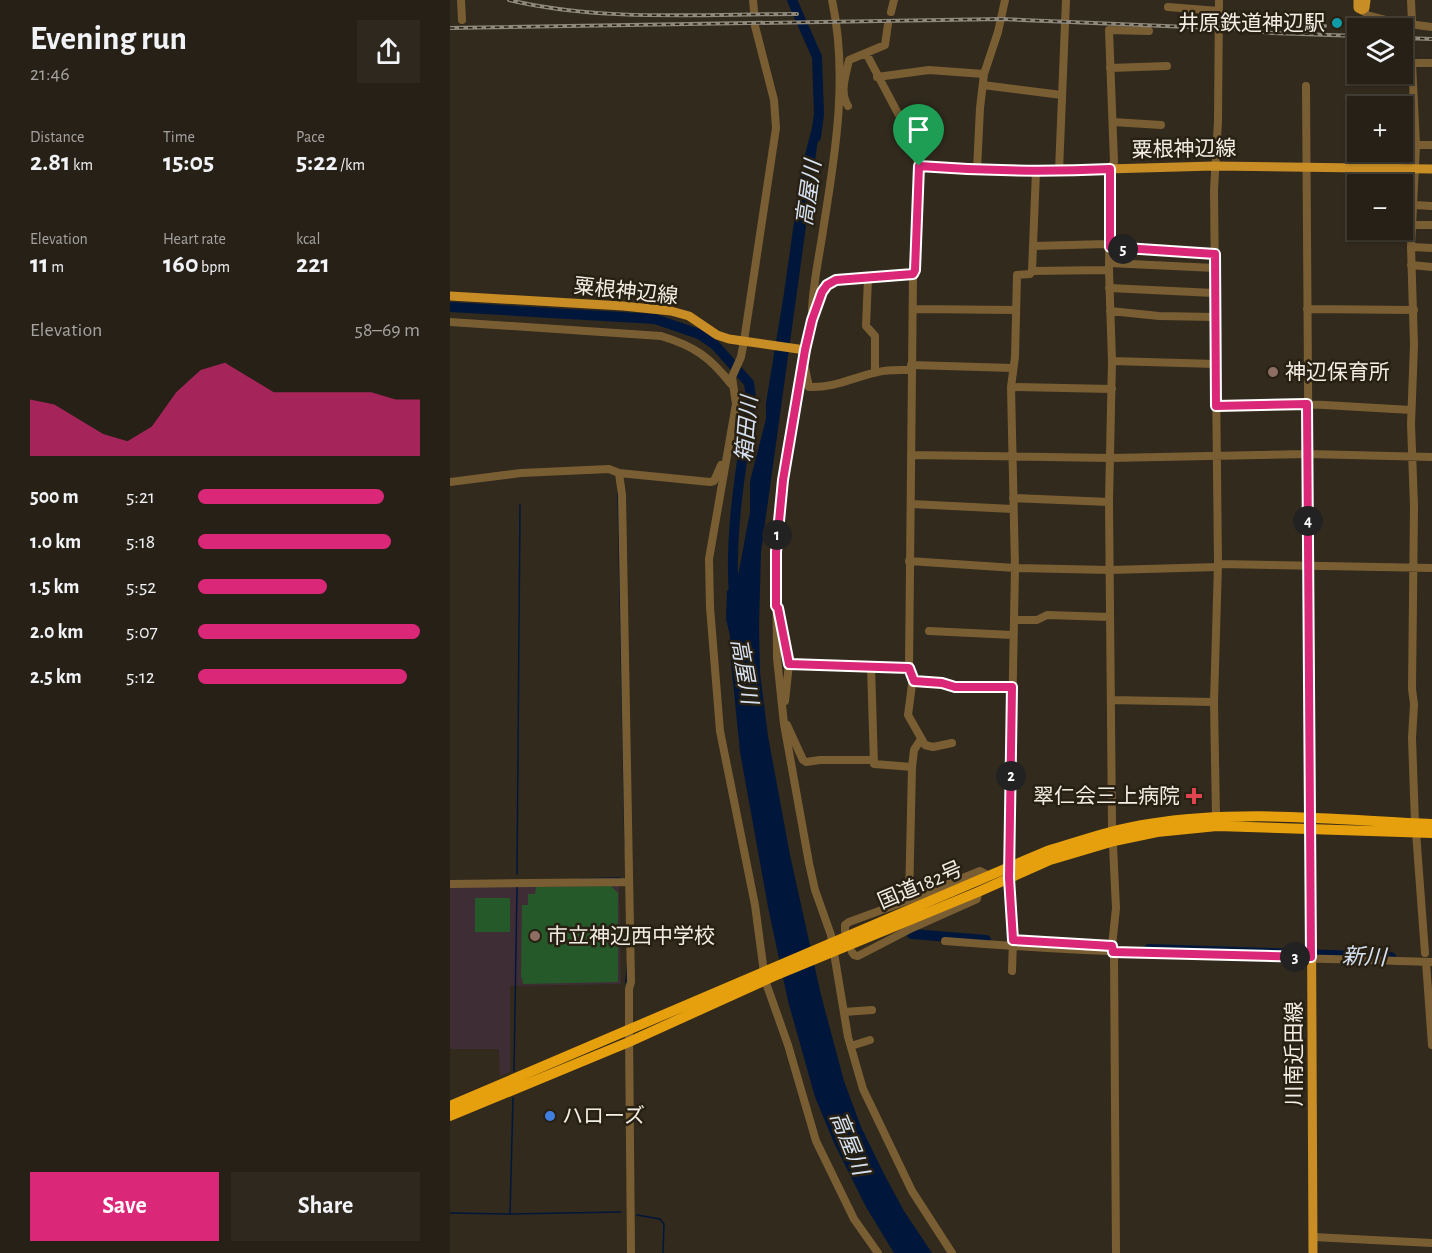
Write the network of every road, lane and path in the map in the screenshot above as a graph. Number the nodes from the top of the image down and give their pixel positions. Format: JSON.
{"nodes":[{"id":1,"x":461,"y":0,"type":"edge"},
{"id":2,"x":753,"y":0,"type":"edge"},
{"id":3,"x":832,"y":0,"type":"edge"},
{"id":4,"x":894,"y":0,"type":"edge"},
{"id":5,"x":1005,"y":0,"type":"edge"},
{"id":6,"x":1066,"y":0,"type":"edge"},
{"id":7,"x":1219,"y":0,"type":"edge"},
{"id":8,"x":1358,"y":0,"type":"edge"},
{"id":9,"x":1411,"y":0,"type":"edge"},
{"id":10,"x":1365,"y":5,"type":"edge"},
{"id":11,"x":1168,"y":7,"type":"dead end"},
{"id":12,"x":754,"y":11,"type":"dead end"},
{"id":13,"x":1219,"y":11,"type":"junction"},
{"id":14,"x":891,"y":12,"type":"dead end"},
{"id":15,"x":1379,"y":18,"type":"edge"},
{"id":16,"x":1412,"y":18,"type":"edge"},
{"id":17,"x":462,"y":20,"type":"dead end"},
{"id":18,"x":1413,"y":23,"type":"edge"},
{"id":19,"x":888,"y":24,"type":"dead end"},
{"id":20,"x":755,"y":26,"type":"dead end"},
{"id":21,"x":1432,"y":27,"type":"edge"},
{"id":22,"x":1149,"y":31,"type":"dead end"},
{"id":23,"x":866,"y":53,"type":"junction"},
{"id":24,"x":1432,"y":63,"type":"edge"},
{"id":25,"x":1167,"y":66,"type":"dead end"},
{"id":26,"x":1110,"y":68,"type":"junction"},
{"id":27,"x":984,"y":74,"type":"junction"},
{"id":28,"x":877,"y":77,"type":"junction"},
{"id":29,"x":982,"y":85,"type":"junction"},
{"id":30,"x":1306,"y":86,"type":"dead end"},
{"id":31,"x":1062,"y":95,"type":"junction"},
{"id":32,"x":848,"y":105,"type":"dead end"},
{"id":33,"x":1113,"y":122,"type":"junction"},
{"id":34,"x":1161,"y":125,"type":"dead end"},
{"id":35,"x":1416,"y":144,"type":"junction"},
{"id":36,"x":1432,"y":145,"type":"edge"},
{"id":37,"x":919,"y":166,"type":"junction"},
{"id":38,"x":1214,"y":166,"type":"junction"},
{"id":39,"x":1306,"y":166,"type":"junction"},
{"id":40,"x":1110,"y":169,"type":"junction"},
{"id":41,"x":1416,"y":169,"type":"junction"},
{"id":42,"x":1432,"y":169,"type":"edge"},
{"id":43,"x":977,"y":170,"type":"junction"},
{"id":44,"x":1036,"y":171,"type":"junction"},
{"id":45,"x":1059,"y":171,"type":"junction"},
{"id":46,"x":1414,"y":205,"type":"junction"},
{"id":47,"x":1432,"y":206,"type":"edge"},
{"id":48,"x":1413,"y":225,"type":"joint"},
{"id":49,"x":1432,"y":225,"type":"edge"},
{"id":50,"x":1412,"y":240,"type":"edge"},
{"id":51,"x":1033,"y":246,"type":"junction"},
{"id":52,"x":1110,"y":247,"type":"junction"},
{"id":53,"x":1411,"y":247,"type":"junction"},
{"id":54,"x":1432,"y":248,"type":"edge"},
{"id":55,"x":1215,"y":254,"type":"junction"},
{"id":56,"x":1411,"y":265,"type":"junction"},
{"id":57,"x":1109,"y":267,"type":"junction"},
{"id":58,"x":1432,"y":267,"type":"edge"},
{"id":59,"x":1215,"y":268,"type":"junction"},
{"id":60,"x":1032,"y":271,"type":"junction"},
{"id":61,"x":913,"y":274,"type":"junction"},
{"id":62,"x":868,"y":278,"type":"junction"},
{"id":63,"x":1109,"y":288,"type":"junction"},
{"id":64,"x":1214,"y":293,"type":"junction"},
{"id":65,"x":450,"y":296,"type":"edge"},
{"id":66,"x":913,"y":309,"type":"junction"},
{"id":67,"x":1307,"y":309,"type":"junction"},
{"id":68,"x":1016,"y":310,"type":"junction"},
{"id":69,"x":1414,"y":310,"type":"junction"},
{"id":70,"x":1110,"y":311,"type":"junction"},
{"id":71,"x":1215,"y":317,"type":"junction"},
{"id":72,"x":812,"y":320,"type":"junction"},
{"id":73,"x":450,"y":322,"type":"edge"},
{"id":74,"x":746,"y":341,"type":"junction"},
{"id":75,"x":804,"y":354,"type":"junction"},
{"id":76,"x":1112,"y":361,"type":"junction"},
{"id":77,"x":1216,"y":364,"type":"junction"},
{"id":78,"x":911,"y":367,"type":"junction"},
{"id":79,"x":1013,"y":368,"type":"junction"},
{"id":80,"x":875,"y":372,"type":"junction"},
{"id":81,"x":731,"y":380,"type":"junction"},
{"id":82,"x":1011,"y":387,"type":"junction"},
{"id":83,"x":1112,"y":389,"type":"junction"},
{"id":84,"x":1307,"y":404,"type":"junction"},
{"id":85,"x":1216,"y":406,"type":"junction"},
{"id":86,"x":1411,"y":410,"type":"junction"},
{"id":87,"x":1308,"y":454,"type":"junction"},
{"id":88,"x":911,"y":455,"type":"junction"},
{"id":89,"x":1217,"y":456,"type":"junction"},
{"id":90,"x":1412,"y":456,"type":"junction"},
{"id":91,"x":1013,"y":457,"type":"junction"},
{"id":92,"x":1432,"y":457,"type":"edge"},
{"id":93,"x":1110,"y":458,"type":"junction"},
{"id":94,"x":725,"y":460,"type":"junction"},
{"id":95,"x":619,"y":473,"type":"junction"},
{"id":96,"x":450,"y":482,"type":"edge"},
{"id":97,"x":1013,"y":498,"type":"junction"},
{"id":98,"x":1109,"y":502,"type":"junction"},
{"id":99,"x":911,"y":504,"type":"junction"},
{"id":100,"x":1013,"y":508,"type":"junction"},
{"id":101,"x":909,"y":561,"type":"junction"},
{"id":102,"x":1218,"y":566,"type":"junction"},
{"id":103,"x":1308,"y":566,"type":"junction"},
{"id":104,"x":1015,"y":568,"type":"junction"},
{"id":105,"x":1414,"y":568,"type":"junction"},
{"id":106,"x":1432,"y":568,"type":"edge"},
{"id":107,"x":1110,"y":570,"type":"junction"},
{"id":108,"x":776,"y":606,"type":"junction"},
{"id":109,"x":1110,"y":617,"type":"junction"},
{"id":110,"x":1014,"y":620,"type":"junction"},
{"id":111,"x":929,"y":632,"type":"dead end"},
{"id":112,"x":1013,"y":635,"type":"junction"},
{"id":113,"x":789,"y":664,"type":"junction"},
{"id":114,"x":871,"y":666,"type":"junction"},
{"id":115,"x":909,"y":668,"type":"junction"},
{"id":116,"x":913,"y":677,"type":"junction"},
{"id":117,"x":1012,"y":687,"type":"junction"},
{"id":118,"x":1111,"y":700,"type":"junction"},
{"id":119,"x":1214,"y":702,"type":"junction"},
{"id":120,"x":782,"y":708,"type":"junction"},
{"id":121,"x":784,"y":724,"type":"junction"},
{"id":122,"x":921,"y":739,"type":"junction"},
{"id":123,"x":952,"y":743,"type":"dead end"},
{"id":124,"x":873,"y":760,"type":"junction"},
{"id":125,"x":912,"y":767,"type":"junction"},
{"id":126,"x":1216,"y":817,"type":"junction"},
{"id":127,"x":1311,"y":824,"type":"junction"},
{"id":128,"x":1432,"y":824,"type":"edge"},
{"id":129,"x":1415,"y":828,"type":"junction"},
{"id":130,"x":1432,"y":833,"type":"edge"},
{"id":131,"x":1113,"y":836,"type":"junction"},
{"id":132,"x":1009,"y":873,"type":"junction"},
{"id":133,"x":990,"y":876,"type":"junction"},
{"id":134,"x":629,"y":882,"type":"junction"},
{"id":135,"x":450,"y":884,"type":"edge"},
{"id":136,"x":978,"y":892,"type":"junction"},
{"id":137,"x":909,"y":900,"type":"junction"},
{"id":138,"x":845,"y":931,"type":"dead end"},
{"id":139,"x":945,"y":941,"type":"dead end"},
{"id":140,"x":1012,"y":943,"type":"junction"},
{"id":141,"x":830,"y":949,"type":"junction"},
{"id":142,"x":1112,"y":949,"type":"junction"},
{"id":143,"x":852,"y":952,"type":"dead end"},
{"id":144,"x":1425,"y":953,"type":"dead end"},
{"id":145,"x":1311,"y":954,"type":"junction"},
{"id":146,"x":1429,"y":962,"type":"edge"},
{"id":147,"x":1012,"y":971,"type":"dead end"},
{"id":148,"x":768,"y":975,"type":"junction"},
{"id":149,"x":872,"y":1010,"type":"dead end"},
{"id":150,"x":844,"y":1012,"type":"junction"},
{"id":151,"x":629,"y":1030,"type":"junction"},
{"id":152,"x":870,"y":1040,"type":"dead end"},
{"id":153,"x":629,"y":1042,"type":"junction"},
{"id":154,"x":1432,"y":1045,"type":"edge"},
{"id":155,"x":851,"y":1046,"type":"junction"},
{"id":156,"x":450,"y":1107,"type":"edge"},
{"id":157,"x":450,"y":1116,"type":"edge"},
{"id":158,"x":1313,"y":1237,"type":"junction"},
{"id":159,"x":1432,"y":1243,"type":"edge"},
{"id":160,"x":631,"y":1253,"type":"edge"},
{"id":161,"x":878,"y":1253,"type":"edge"},
{"id":162,"x":952,"y":1253,"type":"edge"},
{"id":163,"x":1116,"y":1253,"type":"edge"},
{"id":164,"x":1313,"y":1253,"type":"edge"}],
"edges":[{"from":1,"to":17,"type":"street"},
{"from":2,"to":12,"type":"street"},
{"from":3,"to":72,"type":"street"},
{"from":4,"to":14,"type":"street"},
{"from":5,"to":27,"type":"street"},
{"from":6,"to":31,"type":"street"},
{"from":7,"to":13,"type":"street"},
{"from":8,"to":10,"type":"main road"},
{"from":9,"to":16,"type":"street"},
{"from":10,"to":15,"type":"street"},
{"from":11,"to":13,"type":"street"},
{"from":13,"to":38,"type":"street"},
{"from":18,"to":21,"type":"street"},
{"from":19,"to":23,"type":"street"},
{"from":20,"to":74,"type":"street"},
{"from":22,"to":26,"type":"street"},
{"from":23,"to":28,"type":"street"},
{"from":23,"to":32,"type":"street"},
{"from":24,"to":35,"type":"street"},
{"from":25,"to":26,"type":"street"},
{"from":26,"to":33,"type":"street"},
{"from":27,"to":28,"type":"street"},
{"from":27,"to":29,"type":"street"},
{"from":28,"to":37,"type":"street"},
{"from":29,"to":31,"type":"street"},
{"from":29,"to":43,"type":"street"},
{"from":30,"to":39,"type":"street"},
{"from":31,"to":45,"type":"street"},
{"from":33,"to":34,"type":"street"},
{"from":33,"to":40,"type":"street"},
{"from":35,"to":36,"type":"street"},
{"from":35,"to":41,"type":"street"},
{"from":37,"to":43,"type":"main road","name":"粟根神辺線"},
{"from":37,"to":61,"type":"main road"},
{"from":38,"to":39,"type":"main road","name":"粟根神辺線"},
{"from":38,"to":40,"type":"main road","name":"粟根神辺線"},
{"from":38,"to":55,"type":"street"},
{"from":39,"to":41,"type":"main road","name":"粟根神辺線"},
{"from":39,"to":67,"type":"street"},
{"from":40,"to":45,"type":"main road","name":"粟根神辺線"},
{"from":40,"to":52,"type":"street"},
{"from":41,"to":42,"type":"main road","name":"粟根神辺線"},
{"from":41,"to":46,"type":"street"},
{"from":43,"to":44,"type":"main road","name":"粟根神辺線"},
{"from":44,"to":45,"type":"main road","name":"粟根神辺線"},
{"from":44,"to":51,"type":"street"},
{"from":46,"to":47,"type":"street"},
{"from":46,"to":48,"type":"street"},
{"from":48,"to":49,"type":"street"},
{"from":50,"to":53,"type":"street"},
{"from":51,"to":52,"type":"street"},
{"from":51,"to":60,"type":"street"},
{"from":52,"to":55,"type":"street"},
{"from":52,"to":57,"type":"street"},
{"from":53,"to":54,"type":"street"},
{"from":53,"to":56,"type":"street"},
{"from":55,"to":59,"type":"street"},
{"from":56,"to":58,"type":"street"},
{"from":56,"to":69,"type":"street"},
{"from":57,"to":59,"type":"street"},
{"from":57,"to":60,"type":"street"},
{"from":57,"to":63,"type":"street"},
{"from":59,"to":64,"type":"street"},
{"from":60,"to":68,"type":"street"},
{"from":61,"to":62,"type":"main road"},
{"from":61,"to":66,"type":"street"},
{"from":62,"to":72,"type":"main road"},
{"from":62,"to":80,"type":"street"},
{"from":63,"to":64,"type":"street"},
{"from":63,"to":70,"type":"street"},
{"from":64,"to":71,"type":"street"},
{"from":65,"to":74,"type":"main road","name":"粟根神辺線"},
{"from":66,"to":68,"type":"street"},
{"from":66,"to":78,"type":"street"},
{"from":67,"to":69,"type":"street"},
{"from":67,"to":84,"type":"street"},
{"from":68,"to":79,"type":"street"},
{"from":69,"to":86,"type":"street"},
{"from":70,"to":71,"type":"street"},
{"from":70,"to":76,"type":"street"},
{"from":71,"to":77,"type":"street"},
{"from":72,"to":75,"type":"main road"},
{"from":73,"to":81,"type":"street"},
{"from":74,"to":75,"type":"main road","name":"粟根神辺線"},
{"from":74,"to":81,"type":"street"},
{"from":75,"to":80,"type":"street"},
{"from":75,"to":108,"type":"street"},
{"from":76,"to":77,"type":"street"},
{"from":76,"to":83,"type":"street"},
{"from":77,"to":85,"type":"street"},
{"from":78,"to":79,"type":"street"},
{"from":78,"to":80,"type":"street"},
{"from":78,"to":88,"type":"street"},
{"from":79,"to":82,"type":"street"},
{"from":81,"to":94,"type":"street"},
{"from":82,"to":83,"type":"street"},
{"from":82,"to":91,"type":"street"},
{"from":83,"to":93,"type":"street"},
{"from":84,"to":85,"type":"street"},
{"from":84,"to":86,"type":"street"},
{"from":84,"to":87,"type":"street"},
{"from":85,"to":89,"type":"street"},
{"from":86,"to":90,"type":"street"},
{"from":87,"to":89,"type":"street"},
{"from":87,"to":90,"type":"street"},
{"from":87,"to":103,"type":"street"},
{"from":88,"to":91,"type":"street"},
{"from":88,"to":99,"type":"street"},
{"from":89,"to":93,"type":"street"},
{"from":89,"to":102,"type":"street"},
{"from":90,"to":92,"type":"street"},
{"from":90,"to":105,"type":"street"},
{"from":91,"to":93,"type":"street"},
{"from":91,"to":97,"type":"street"},
{"from":93,"to":98,"type":"street"},
{"from":94,"to":95,"type":"street"},
{"from":94,"to":148,"type":"street"},
{"from":95,"to":96,"type":"street"},
{"from":95,"to":134,"type":"street"},
{"from":97,"to":98,"type":"street"},
{"from":97,"to":100,"type":"street"},
{"from":98,"to":107,"type":"street"},
{"from":99,"to":100,"type":"street"},
{"from":99,"to":101,"type":"street"},
{"from":100,"to":104,"type":"street"},
{"from":101,"to":104,"type":"street"},
{"from":101,"to":115,"type":"street"},
{"from":102,"to":103,"type":"street"},
{"from":102,"to":107,"type":"street"},
{"from":102,"to":119,"type":"street"},
{"from":103,"to":105,"type":"street"},
{"from":103,"to":127,"type":"street"},
{"from":104,"to":107,"type":"street"},
{"from":104,"to":110,"type":"street"},
{"from":105,"to":106,"type":"street"},
{"from":105,"to":129,"type":"street"},
{"from":107,"to":109,"type":"street"},
{"from":108,"to":113,"type":"street"},
{"from":108,"to":120,"type":"street"},
{"from":109,"to":110,"type":"street"},
{"from":109,"to":118,"type":"street"},
{"from":110,"to":112,"type":"street"},
{"from":111,"to":112,"type":"street"},
{"from":112,"to":117,"type":"street"},
{"from":113,"to":114,"type":"street"},
{"from":113,"to":120,"type":"street"},
{"from":114,"to":115,"type":"street"},
{"from":114,"to":124,"type":"street"},
{"from":115,"to":116,"type":"street"},
{"from":116,"to":117,"type":"street"},
{"from":116,"to":122,"type":"street"},
{"from":117,"to":132,"type":"street"},
{"from":118,"to":119,"type":"street"},
{"from":118,"to":131,"type":"street"},
{"from":119,"to":126,"type":"street"},
{"from":120,"to":121,"type":"street"},
{"from":121,"to":124,"type":"street"},
{"from":121,"to":141,"type":"street"},
{"from":122,"to":123,"type":"street"},
{"from":122,"to":125,"type":"street"},
{"from":124,"to":125,"type":"street"},
{"from":125,"to":137,"type":"street"},
{"from":126,"to":127,"type":"highway","name":"国道182号"},
{"from":126,"to":131,"type":"highway","name":"国道182号"},
{"from":127,"to":129,"type":"highway","name":"国道182号"},
{"from":127,"to":131,"type":"highway","name":"国道182号"},
{"from":127,"to":145,"type":"main road","name":"川南近田線"},
{"from":128,"to":129,"type":"highway","name":"国道182号"},
{"from":129,"to":130,"type":"highway","name":"国道182号"},
{"from":129,"to":144,"type":"street"},
{"from":131,"to":132,"type":"highway","name":"国道182号"},
{"from":131,"to":142,"type":"street"},
{"from":132,"to":133,"type":"highway","name":"国道182号"},
{"from":132,"to":136,"type":"highway","name":"国道182号"},
{"from":132,"to":140,"type":"street"},
{"from":133,"to":137,"type":"street"},
{"from":133,"to":141,"type":"highway","name":"国道182号"},
{"from":134,"to":135,"type":"street"},
{"from":134,"to":151,"type":"street"},
{"from":136,"to":141,"type":"highway","name":"国道182号"},
{"from":136,"to":143,"type":"street"},
{"from":137,"to":138,"type":"street"},
{"from":139,"to":140,"type":"street"},
{"from":140,"to":142,"type":"street"},
{"from":140,"to":147,"type":"street"},
{"from":141,"to":148,"type":"highway","name":"国道182号"},
{"from":141,"to":150,"type":"street"},
{"from":142,"to":145,"type":"street"},
{"from":142,"to":163,"type":"street"},
{"from":145,"to":146,"type":"street"},
{"from":145,"to":158,"type":"main road","name":"川南近田線"},
{"from":146,"to":154,"type":"street"},
{"from":148,"to":151,"type":"highway","name":"国道182号"},
{"from":148,"to":153,"type":"highway","name":"国道182号"},
{"from":148,"to":161,"type":"street"},
{"from":149,"to":150,"type":"street"},
{"from":150,"to":155,"type":"street"},
{"from":151,"to":153,"type":"street"},
{"from":151,"to":156,"type":"highway","name":"国道182号"},
{"from":152,"to":155,"type":"street"},
{"from":153,"to":157,"type":"highway","name":"国道182号"},
{"from":153,"to":160,"type":"street"},
{"from":155,"to":162,"type":"street"},
{"from":158,"to":159,"type":"street"},
{"from":158,"to":164,"type":"main road","name":"川南近田線"}]}
